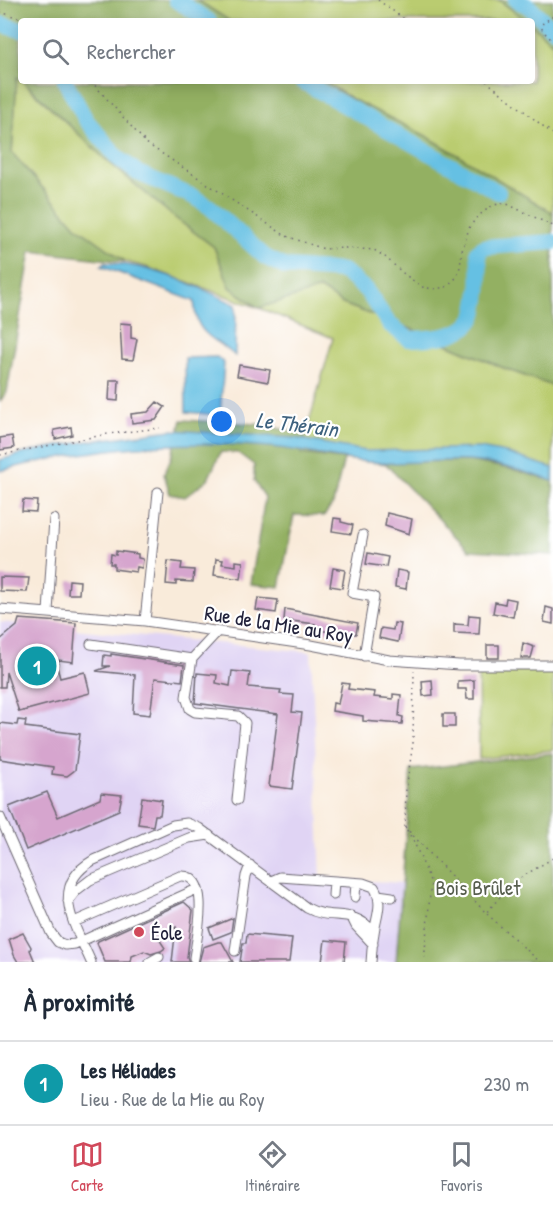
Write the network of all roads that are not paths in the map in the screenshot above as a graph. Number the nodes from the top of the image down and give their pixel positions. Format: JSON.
{"nodes":[{"id":1,"x":158,"y":492,"type":"dead end"},
{"id":2,"x":54,"y":519,"type":"dead end"},
{"id":3,"x":363,"y":536,"type":"dead end"},
{"id":4,"x":0,"y":609,"type":"edge"},
{"id":5,"x":48,"y":612,"type":"junction"},
{"id":6,"x":146,"y":621,"type":"junction"},
{"id":7,"x":217,"y":632,"type":"junction"},
{"id":8,"x":91,"y":644,"type":"dead end"},
{"id":9,"x":364,"y":656,"type":"junction"},
{"id":10,"x":192,"y":659,"type":"junction"},
{"id":11,"x":553,"y":665,"type":"edge"},
{"id":12,"x":237,"y":800,"type":"dead end"},
{"id":13,"x":0,"y":817,"type":"edge"},
{"id":14,"x":209,"y":835,"type":"junction"},
{"id":15,"x":250,"y":865,"type":"junction"},
{"id":16,"x":271,"y":881,"type":"junction"},
{"id":17,"x":334,"y":881,"type":"junction"},
{"id":18,"x":356,"y":883,"type":"junction"},
{"id":19,"x":197,"y":889,"type":"junction"},
{"id":20,"x":333,"y":895,"type":"dead end"},
{"id":21,"x":378,"y":895,"type":"junction"},
{"id":22,"x":355,"y":897,"type":"dead end"},
{"id":23,"x":392,"y":897,"type":"dead end"},
{"id":24,"x":68,"y":901,"type":"junction"},
{"id":25,"x":351,"y":916,"type":"junction"},
{"id":26,"x":74,"y":922,"type":"junction"},
{"id":27,"x":374,"y":932,"type":"junction"},
{"id":28,"x":82,"y":940,"type":"junction"},
{"id":29,"x":372,"y":944,"type":"junction"},
{"id":30,"x":236,"y":951,"type":"dead end"},
{"id":31,"x":194,"y":960,"type":"edge"},
{"id":32,"x":91,"y":962,"type":"edge"},
{"id":33,"x":371,"y":962,"type":"edge"}],
"edges":[{"from":1,"to":6,"type":"street"},
{"from":2,"to":5,"type":"street"},
{"from":3,"to":9,"type":"street"},
{"from":4,"to":5,"type":"street","name":"Rue de la Mie au Roy"},
{"from":5,"to":6,"type":"street","name":"Rue de la Mie au Roy"},
{"from":6,"to":7,"type":"street","name":"Rue de la Mie au Roy"},
{"from":7,"to":9,"type":"street","name":"Rue de la Mie au Roy"},
{"from":7,"to":10,"type":"street"},
{"from":8,"to":10,"type":"street"},
{"from":9,"to":11,"type":"street","name":"Rue de la Mie au Roy"},
{"from":10,"to":12,"type":"street"},
{"from":13,"to":28,"type":"street"},
{"from":14,"to":15,"type":"street"},
{"from":14,"to":24,"type":"street"},
{"from":14,"to":24,"type":"street"},
{"from":15,"to":16,"type":"street"},
{"from":15,"to":30,"type":"street"},
{"from":16,"to":17,"type":"street"},
{"from":16,"to":25,"type":"street"},
{"from":17,"to":18,"type":"street"},
{"from":17,"to":20,"type":"street"},
{"from":18,"to":21,"type":"street"},
{"from":18,"to":22,"type":"street"},
{"from":19,"to":26,"type":"street"},
{"from":19,"to":28,"type":"street"},
{"from":19,"to":31,"type":"street"},
{"from":21,"to":23,"type":"street"},
{"from":21,"to":27,"type":"street"},
{"from":24,"to":26,"type":"street"},
{"from":25,"to":27,"type":"street"},
{"from":25,"to":29,"type":"street"},
{"from":26,"to":28,"type":"street"},
{"from":27,"to":29,"type":"street"},
{"from":28,"to":32,"type":"street"},
{"from":29,"to":33,"type":"street"}]}
